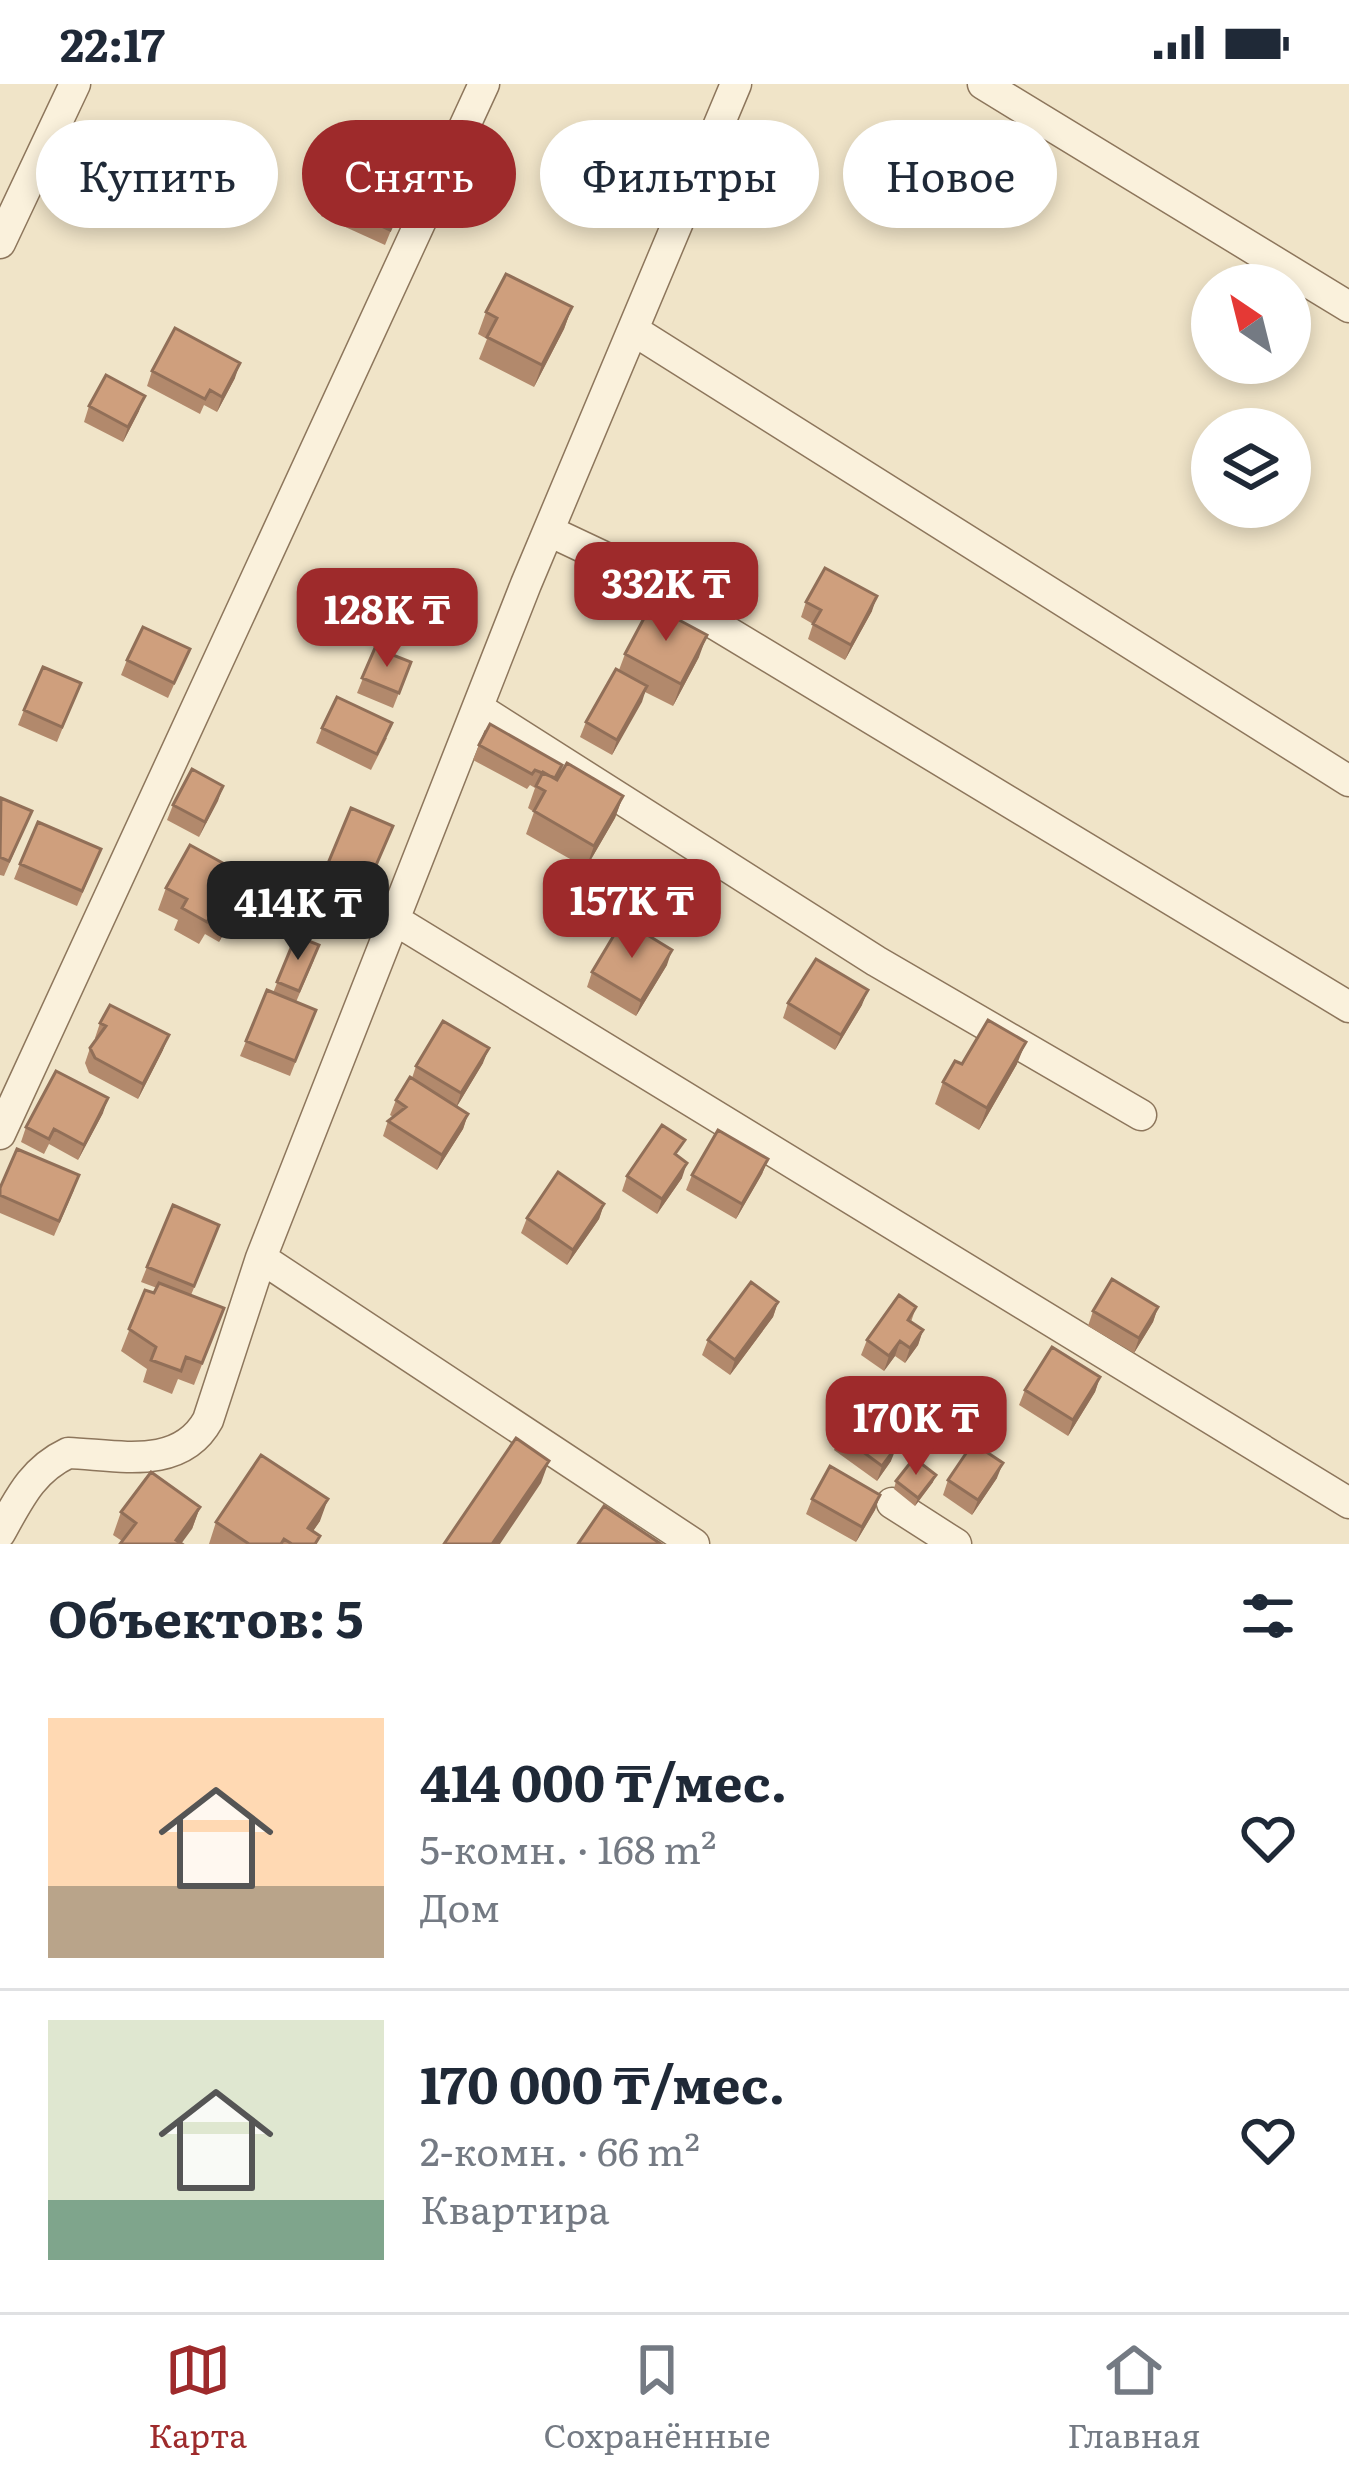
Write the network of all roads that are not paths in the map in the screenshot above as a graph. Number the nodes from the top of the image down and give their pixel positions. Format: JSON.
{"nodes":[{"id":1,"x":75,"y":84,"type":"edge"},
{"id":2,"x":484,"y":84,"type":"edge"},
{"id":3,"x":736,"y":84,"type":"edge"},
{"id":4,"x":983,"y":84,"type":"edge"},
{"id":5,"x":0,"y":243,"type":"edge"},
{"id":6,"x":1349,"y":308,"type":"edge"},
{"id":7,"x":633,"y":330,"type":"junction"},
{"id":8,"x":549,"y":531,"type":"junction"},
{"id":9,"x":478,"y":708,"type":"junction"},
{"id":10,"x":1349,"y":781,"type":"edge"},
{"id":11,"x":395,"y":920,"type":"junction"},
{"id":12,"x":1349,"y":1007,"type":"edge"},
{"id":13,"x":1141,"y":1115,"type":"dead end"},
{"id":14,"x":0,"y":1134,"type":"edge"},
{"id":15,"x":261,"y":1258,"type":"junction"},
{"id":16,"x":892,"y":1503,"type":"dead end"},
{"id":17,"x":1349,"y":1503,"type":"edge"},
{"id":18,"x":0,"y":1532,"type":"edge"},
{"id":19,"x":694,"y":1544,"type":"edge"},
{"id":20,"x":956,"y":1544,"type":"edge"}],
"edges":[{"from":1,"to":5,"type":"street"},
{"from":2,"to":14,"type":"street"},
{"from":3,"to":7,"type":"street"},
{"from":4,"to":6,"type":"street"},
{"from":7,"to":8,"type":"street"},
{"from":7,"to":10,"type":"street"},
{"from":8,"to":9,"type":"street"},
{"from":8,"to":12,"type":"street"},
{"from":9,"to":11,"type":"street"},
{"from":9,"to":13,"type":"street"},
{"from":11,"to":15,"type":"street"},
{"from":11,"to":17,"type":"street"},
{"from":15,"to":18,"type":"street"},
{"from":15,"to":19,"type":"street"},
{"from":16,"to":20,"type":"street"}]}
